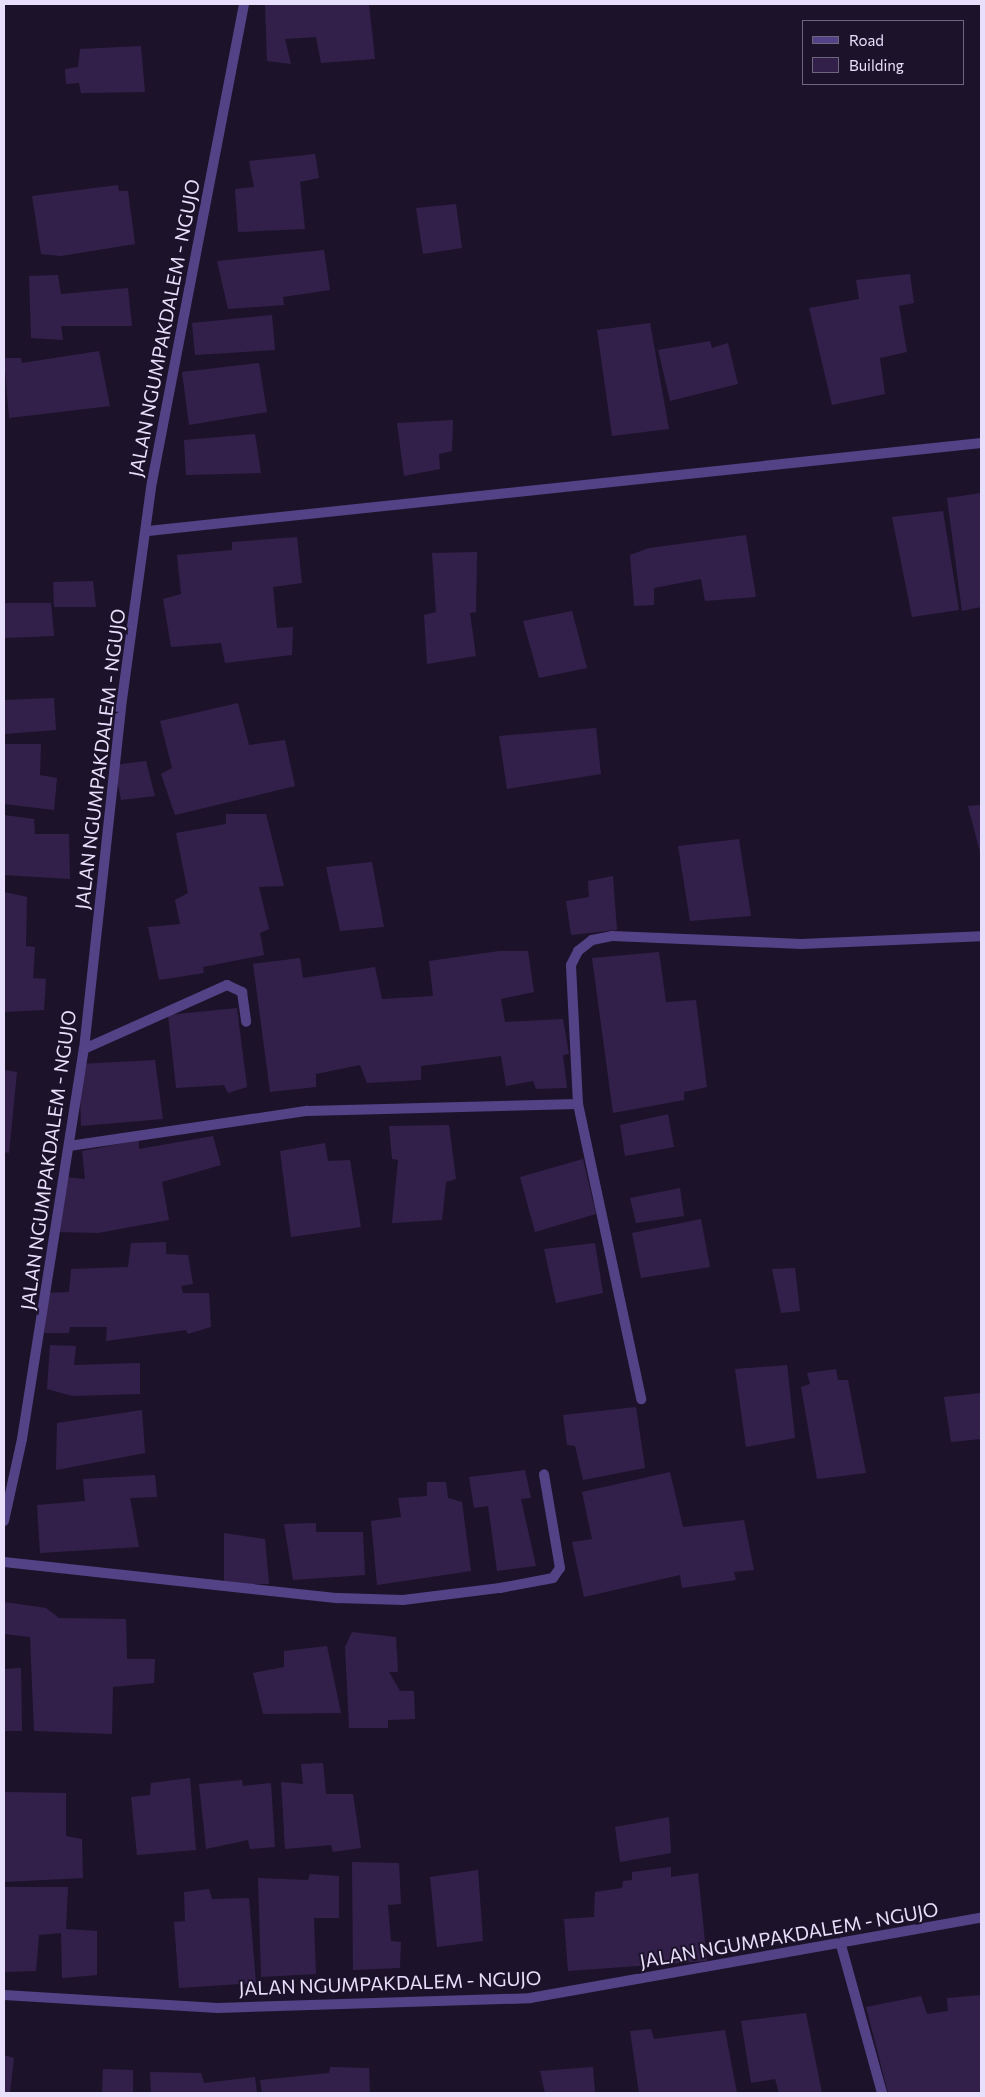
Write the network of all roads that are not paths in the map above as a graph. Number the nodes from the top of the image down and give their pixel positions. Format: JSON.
{"nodes":[{"id":1,"x":244,"y":4,"type":"edge"},
{"id":2,"x":981,"y":443,"type":"edge"},
{"id":3,"x":148,"y":531,"type":"junction"},
{"id":4,"x":981,"y":936,"type":"edge"},
{"id":5,"x":246,"y":1022,"type":"dead end"},
{"id":6,"x":84,"y":1049,"type":"junction"},
{"id":7,"x":578,"y":1104,"type":"junction"},
{"id":8,"x":69,"y":1146,"type":"junction"},
{"id":9,"x":641,"y":1399,"type":"dead end"},
{"id":10,"x":544,"y":1474,"type":"dead end"},
{"id":11,"x":4,"y":1521,"type":"edge"},
{"id":12,"x":4,"y":1562,"type":"edge"},
{"id":13,"x":981,"y":1918,"type":"edge"},
{"id":14,"x":841,"y":1945,"type":"junction"},
{"id":15,"x":4,"y":1995,"type":"edge"},
{"id":16,"x":882,"y":2093,"type":"edge"}],
"edges":[{"from":1,"to":3,"type":"street","name":"JALAN NGUMPAKDALEM - NGUJO"},
{"from":2,"to":3,"type":"street"},
{"from":3,"to":6,"type":"street","name":"JALAN NGUMPAKDALEM - NGUJO"},
{"from":4,"to":7,"type":"street"},
{"from":5,"to":6,"type":"street"},
{"from":6,"to":8,"type":"street","name":"JALAN NGUMPAKDALEM - NGUJO"},
{"from":7,"to":8,"type":"street"},
{"from":7,"to":9,"type":"street"},
{"from":8,"to":11,"type":"street","name":"JALAN NGUMPAKDALEM - NGUJO"},
{"from":10,"to":12,"type":"street"},
{"from":13,"to":14,"type":"street","name":"JALAN NGUMPAKDALEM - NGUJO"},
{"from":14,"to":15,"type":"street","name":"JALAN NGUMPAKDALEM - NGUJO"},
{"from":14,"to":16,"type":"street"}]}
